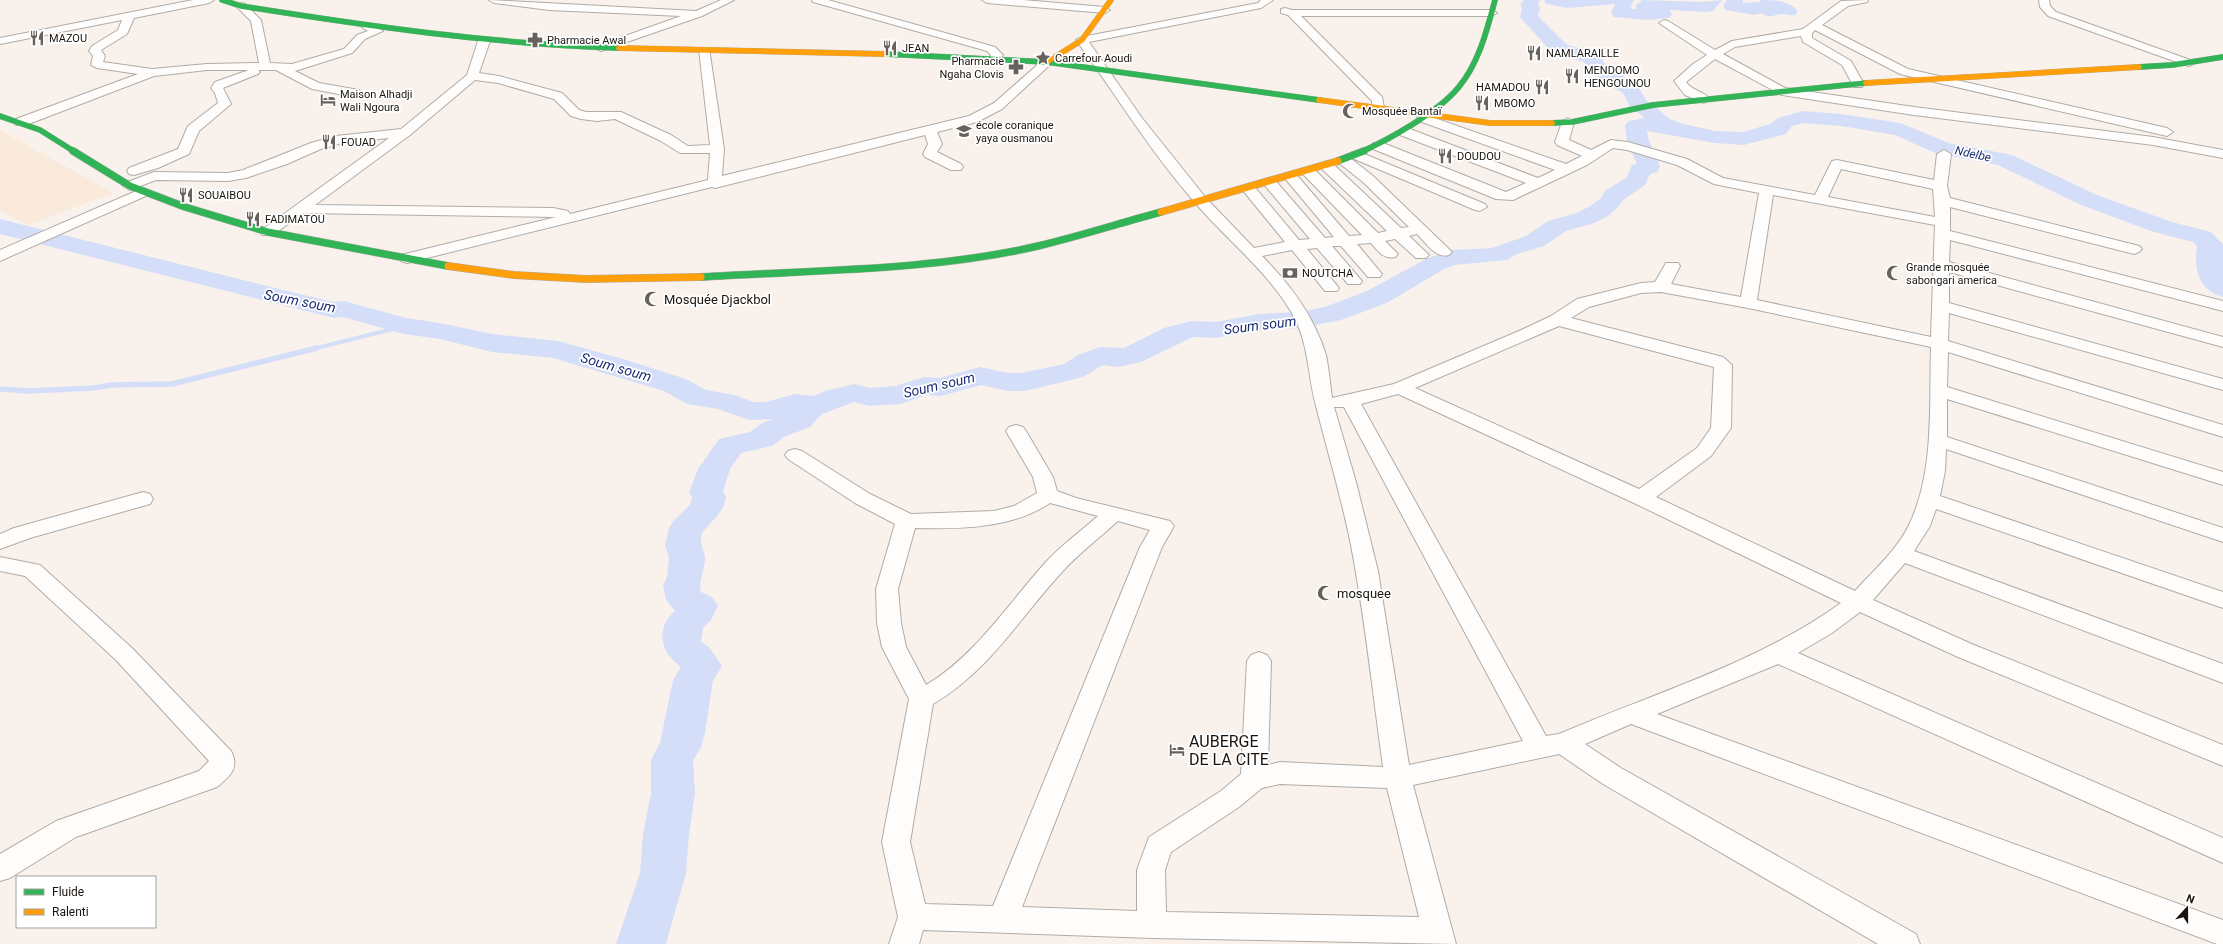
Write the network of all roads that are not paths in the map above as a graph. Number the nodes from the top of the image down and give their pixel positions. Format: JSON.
{"nodes":[{"id":1,"x":207,"y":0,"type":"edge"},
{"id":2,"x":222,"y":0,"type":"edge"},
{"id":3,"x":494,"y":0,"type":"edge"},
{"id":4,"x":729,"y":0,"type":"edge"},
{"id":5,"x":817,"y":0,"type":"edge"},
{"id":6,"x":987,"y":0,"type":"edge"},
{"id":7,"x":1112,"y":0,"type":"edge"},
{"id":8,"x":1372,"y":0,"type":"edge"},
{"id":9,"x":1495,"y":0,"type":"edge"},
{"id":10,"x":1863,"y":0,"type":"edge"},
{"id":11,"x":2044,"y":0,"type":"edge"},
{"id":12,"x":1264,"y":2,"type":"edge"},
{"id":13,"x":241,"y":6,"type":"junction"},
{"id":14,"x":1105,"y":10,"type":"junction"},
{"id":15,"x":1376,"y":12,"type":"junction"},
{"id":16,"x":1292,"y":13,"type":"junction"},
{"id":17,"x":1492,"y":13,"type":"junction"},
{"id":18,"x":698,"y":14,"type":"junction"},
{"id":19,"x":129,"y":17,"type":"junction"},
{"id":20,"x":1664,"y":23,"type":"dead end"},
{"id":21,"x":364,"y":25,"type":"junction"},
{"id":22,"x":1810,"y":29,"type":"junction"},
{"id":23,"x":1082,"y":40,"type":"junction"},
{"id":24,"x":0,"y":41,"type":"edge"},
{"id":25,"x":484,"y":41,"type":"junction"},
{"id":26,"x":601,"y":48,"type":"junction"},
{"id":27,"x":705,"y":50,"type":"junction"},
{"id":28,"x":1714,"y":54,"type":"junction"},
{"id":29,"x":2223,"y":57,"type":"edge"},
{"id":30,"x":994,"y":59,"type":"junction"},
{"id":31,"x":1047,"y":62,"type":"junction"},
{"id":32,"x":2189,"y":63,"type":"junction"},
{"id":33,"x":270,"y":66,"type":"junction"},
{"id":34,"x":1104,"y":69,"type":"junction"},
{"id":35,"x":152,"y":73,"type":"junction"},
{"id":36,"x":472,"y":76,"type":"junction"},
{"id":37,"x":1932,"y":78,"type":"junction"},
{"id":38,"x":1858,"y":84,"type":"junction"},
{"id":39,"x":1782,"y":91,"type":"junction"},
{"id":40,"x":355,"y":93,"type":"dead end"},
{"id":41,"x":1704,"y":99,"type":"junction"},
{"id":42,"x":1378,"y":108,"type":"junction"},
{"id":43,"x":0,"y":116,"type":"edge"},
{"id":44,"x":1422,"y":119,"type":"junction"},
{"id":45,"x":21,"y":122,"type":"junction"},
{"id":46,"x":1568,"y":122,"type":"junction"},
{"id":47,"x":930,"y":130,"type":"junction"},
{"id":48,"x":406,"y":132,"type":"junction"},
{"id":49,"x":1405,"y":132,"type":"junction"},
{"id":50,"x":1476,"y":136,"type":"junction"},
{"id":51,"x":1464,"y":143,"type":"junction"},
{"id":52,"x":2223,"y":145,"type":"edge"},
{"id":53,"x":1378,"y":146,"type":"junction"},
{"id":54,"x":717,"y":149,"type":"junction"},
{"id":55,"x":1448,"y":149,"type":"junction"},
{"id":56,"x":1430,"y":154,"type":"junction"},
{"id":57,"x":1944,"y":154,"type":"dead end"},
{"id":58,"x":2223,"y":154,"type":"edge"},
{"id":59,"x":1592,"y":155,"type":"junction"},
{"id":60,"x":1351,"y":157,"type":"junction"},
{"id":61,"x":1413,"y":161,"type":"junction"},
{"id":62,"x":1326,"y":165,"type":"junction"},
{"id":63,"x":956,"y":167,"type":"dead end"},
{"id":64,"x":1566,"y":169,"type":"junction"},
{"id":65,"x":1392,"y":170,"type":"junction"},
{"id":66,"x":1308,"y":171,"type":"junction"},
{"id":67,"x":115,"y":176,"type":"junction"},
{"id":68,"x":1290,"y":176,"type":"junction"},
{"id":69,"x":1368,"y":179,"type":"junction"},
{"id":70,"x":1269,"y":182,"type":"junction"},
{"id":71,"x":1536,"y":182,"type":"junction"},
{"id":72,"x":715,"y":184,"type":"junction"},
{"id":73,"x":1940,"y":186,"type":"junction"},
{"id":74,"x":1248,"y":188,"type":"junction"},
{"id":75,"x":136,"y":189,"type":"junction"},
{"id":76,"x":1523,"y":190,"type":"junction"},
{"id":77,"x":1767,"y":190,"type":"junction"},
{"id":78,"x":1820,"y":199,"type":"junction"},
{"id":79,"x":1202,"y":200,"type":"junction"},
{"id":80,"x":1943,"y":201,"type":"junction"},
{"id":81,"x":1480,"y":207,"type":"dead end"},
{"id":82,"x":300,"y":209,"type":"junction"},
{"id":83,"x":577,"y":216,"type":"junction"},
{"id":84,"x":1941,"y":228,"type":"junction"},
{"id":85,"x":1421,"y":229,"type":"junction"},
{"id":86,"x":268,"y":232,"type":"junction"},
{"id":87,"x":1397,"y":233,"type":"junction"},
{"id":88,"x":1374,"y":238,"type":"junction"},
{"id":89,"x":1345,"y":240,"type":"junction"},
{"id":90,"x":1320,"y":243,"type":"junction"},
{"id":91,"x":1296,"y":246,"type":"junction"},
{"id":92,"x":2134,"y":249,"type":"dead end"},
{"id":93,"x":1444,"y":252,"type":"dead end"},
{"id":94,"x":1251,"y":253,"type":"junction"},
{"id":95,"x":1390,"y":254,"type":"dead end"},
{"id":96,"x":1421,"y":255,"type":"dead end"},
{"id":97,"x":0,"y":256,"type":"edge"},
{"id":98,"x":407,"y":258,"type":"junction"},
{"id":99,"x":1941,"y":265,"type":"junction"},
{"id":100,"x":1672,"y":266,"type":"dead end"},
{"id":101,"x":1374,"y":274,"type":"dead end"},
{"id":102,"x":1354,"y":281,"type":"dead end"},
{"id":103,"x":1331,"y":288,"type":"dead end"},
{"id":104,"x":1661,"y":288,"type":"junction"},
{"id":105,"x":1748,"y":303,"type":"junction"},
{"id":106,"x":1940,"y":304,"type":"junction"},
{"id":107,"x":2223,"y":306,"type":"edge"},
{"id":108,"x":1557,"y":320,"type":"junction"},
{"id":109,"x":2223,"y":342,"type":"edge"},
{"id":110,"x":1940,"y":344,"type":"junction"},
{"id":111,"x":2223,"y":385,"type":"edge"},
{"id":112,"x":1400,"y":388,"type":"junction"},
{"id":113,"x":1938,"y":390,"type":"junction"},
{"id":114,"x":1350,"y":401,"type":"junction"},
{"id":115,"x":1324,"y":403,"type":"junction"},
{"id":116,"x":1016,"y":431,"type":"dead end"},
{"id":117,"x":2223,"y":431,"type":"edge"},
{"id":118,"x":1937,"y":440,"type":"junction"},
{"id":119,"x":795,"y":455,"type":"dead end"},
{"id":120,"x":2223,"y":480,"type":"edge"},
{"id":121,"x":1048,"y":495,"type":"junction"},
{"id":122,"x":1641,"y":498,"type":"junction"},
{"id":123,"x":143,"y":499,"type":"dead end"},
{"id":124,"x":1929,"y":499,"type":"junction"},
{"id":125,"x":1112,"y":515,"type":"junction"},
{"id":126,"x":906,"y":521,"type":"junction"},
{"id":127,"x":2223,"y":535,"type":"edge"},
{"id":128,"x":0,"y":542,"type":"edge"},
{"id":129,"x":1901,"y":554,"type":"junction"},
{"id":130,"x":0,"y":564,"type":"edge"},
{"id":131,"x":2223,"y":600,"type":"edge"},
{"id":132,"x":1858,"y":602,"type":"junction"},
{"id":133,"x":1778,"y":654,"type":"junction"},
{"id":134,"x":1259,"y":661,"type":"dead end"},
{"id":135,"x":2223,"y":674,"type":"edge"},
{"id":136,"x":921,"y":699,"type":"junction"},
{"id":137,"x":1630,"y":714,"type":"junction"},
{"id":138,"x":1551,"y":746,"type":"junction"},
{"id":139,"x":2223,"y":756,"type":"edge"},
{"id":140,"x":1398,"y":778,"type":"junction"},
{"id":141,"x":1254,"y":779,"type":"junction"},
{"id":142,"x":2223,"y":851,"type":"edge"},
{"id":143,"x":0,"y":869,"type":"edge"},
{"id":144,"x":913,"y":917,"type":"junction"},
{"id":145,"x":1002,"y":920,"type":"junction"},
{"id":146,"x":1152,"y":925,"type":"junction"},
{"id":147,"x":2223,"y":933,"type":"edge"},
{"id":148,"x":1440,"y":937,"type":"edge"},
{"id":149,"x":904,"y":944,"type":"edge"},
{"id":150,"x":1905,"y":944,"type":"edge"}],
"edges":[{"from":1,"to":19,"type":"street"},
{"from":2,"to":13,"type":"main road"},
{"from":3,"to":18,"type":"street"},
{"from":4,"to":18,"type":"street"},
{"from":5,"to":30,"type":"street"},
{"from":6,"to":14,"type":"street"},
{"from":7,"to":14,"type":"main road"},
{"from":8,"to":15,"type":"street"},
{"from":9,"to":17,"type":"main road"},
{"from":10,"to":22,"type":"street"},
{"from":11,"to":32,"type":"street"},
{"from":12,"to":16,"type":"street"},
{"from":12,"to":23,"type":"street"},
{"from":13,"to":21,"type":"main road"},
{"from":13,"to":33,"type":"street"},
{"from":14,"to":23,"type":"main road"},
{"from":15,"to":16,"type":"street"},
{"from":15,"to":17,"type":"street"},
{"from":16,"to":42,"type":"street"},
{"from":17,"to":44,"type":"main road"},
{"from":18,"to":26,"type":"street"},
{"from":19,"to":24,"type":"street"},
{"from":19,"to":35,"type":"street"},
{"from":20,"to":28,"type":"street"},
{"from":21,"to":25,"type":"main road"},
{"from":21,"to":33,"type":"street"},
{"from":22,"to":28,"type":"street"},
{"from":22,"to":37,"type":"street"},
{"from":22,"to":38,"type":"street"},
{"from":23,"to":31,"type":"main road"},
{"from":23,"to":34,"type":"street"},
{"from":25,"to":26,"type":"main road"},
{"from":25,"to":36,"type":"street"},
{"from":26,"to":27,"type":"main road"},
{"from":27,"to":30,"type":"main road"},
{"from":27,"to":54,"type":"street"},
{"from":28,"to":39,"type":"street"},
{"from":28,"to":41,"type":"street"},
{"from":29,"to":32,"type":"main road"},
{"from":30,"to":31,"type":"main road"},
{"from":31,"to":34,"type":"main road"},
{"from":31,"to":47,"type":"street"},
{"from":32,"to":37,"type":"main road"},
{"from":33,"to":35,"type":"street"},
{"from":33,"to":40,"type":"street"},
{"from":33,"to":67,"type":"street"},
{"from":34,"to":42,"type":"main road"},
{"from":34,"to":79,"type":"street"},
{"from":35,"to":45,"type":"street"},
{"from":36,"to":48,"type":"street"},
{"from":36,"to":54,"type":"street"},
{"from":37,"to":38,"type":"main road"},
{"from":37,"to":52,"type":"street"},
{"from":38,"to":39,"type":"main road"},
{"from":39,"to":41,"type":"main road"},
{"from":39,"to":58,"type":"street"},
{"from":41,"to":46,"type":"main road"},
{"from":42,"to":44,"type":"main road"},
{"from":43,"to":45,"type":"main road"},
{"from":44,"to":46,"type":"main road"},
{"from":44,"to":49,"type":"main road"},
{"from":44,"to":50,"type":"street"},
{"from":44,"to":51,"type":"street"},
{"from":45,"to":67,"type":"main road"},
{"from":46,"to":59,"type":"street"},
{"from":47,"to":63,"type":"street"},
{"from":47,"to":72,"type":"street"},
{"from":48,"to":75,"type":"street"},
{"from":48,"to":82,"type":"street"},
{"from":49,"to":53,"type":"main road"},
{"from":49,"to":55,"type":"street"},
{"from":50,"to":51,"type":"street"},
{"from":50,"to":64,"type":"street"},
{"from":51,"to":55,"type":"street"},
{"from":53,"to":60,"type":"main road"},
{"from":53,"to":61,"type":"street"},
{"from":54,"to":72,"type":"street"},
{"from":55,"to":56,"type":"street"},
{"from":55,"to":71,"type":"street"},
{"from":56,"to":61,"type":"street"},
{"from":56,"to":76,"type":"street"},
{"from":57,"to":73,"type":"street"},
{"from":59,"to":64,"type":"street"},
{"from":59,"to":77,"type":"street"},
{"from":60,"to":62,"type":"main road"},
{"from":60,"to":65,"type":"street"},
{"from":60,"to":69,"type":"street"},
{"from":61,"to":65,"type":"street"},
{"from":61,"to":76,"type":"street"},
{"from":62,"to":66,"type":"main road"},
{"from":62,"to":87,"type":"street"},
{"from":64,"to":71,"type":"street"},
{"from":65,"to":69,"type":"street"},
{"from":65,"to":81,"type":"street"},
{"from":66,"to":68,"type":"main road"},
{"from":66,"to":88,"type":"street"},
{"from":67,"to":75,"type":"main road"},
{"from":68,"to":70,"type":"main road"},
{"from":68,"to":89,"type":"street"},
{"from":69,"to":85,"type":"street"},
{"from":70,"to":74,"type":"main road"},
{"from":70,"to":90,"type":"street"},
{"from":71,"to":76,"type":"street"},
{"from":72,"to":83,"type":"street"},
{"from":73,"to":78,"type":"street"},
{"from":73,"to":80,"type":"street"},
{"from":74,"to":79,"type":"main road"},
{"from":74,"to":91,"type":"street"},
{"from":75,"to":86,"type":"main road"},
{"from":75,"to":97,"type":"street"},
{"from":77,"to":78,"type":"street"},
{"from":77,"to":105,"type":"street"},
{"from":78,"to":84,"type":"street"},
{"from":79,"to":94,"type":"street"},
{"from":79,"to":98,"type":"main road"},
{"from":80,"to":84,"type":"street"},
{"from":80,"to":92,"type":"street"},
{"from":82,"to":83,"type":"street"},
{"from":82,"to":86,"type":"street"},
{"from":83,"to":98,"type":"street"},
{"from":84,"to":99,"type":"street"},
{"from":84,"to":107,"type":"street"},
{"from":85,"to":87,"type":"street"},
{"from":85,"to":93,"type":"street"},
{"from":86,"to":98,"type":"main road"},
{"from":87,"to":88,"type":"street"},
{"from":87,"to":96,"type":"street"},
{"from":88,"to":89,"type":"street"},
{"from":88,"to":95,"type":"street"},
{"from":89,"to":90,"type":"street"},
{"from":89,"to":101,"type":"street"},
{"from":90,"to":91,"type":"street"},
{"from":90,"to":102,"type":"street"},
{"from":91,"to":94,"type":"street"},
{"from":91,"to":103,"type":"street"},
{"from":94,"to":115,"type":"street"},
{"from":99,"to":106,"type":"street"},
{"from":99,"to":109,"type":"street"},
{"from":100,"to":104,"type":"street"},
{"from":104,"to":105,"type":"street"},
{"from":104,"to":108,"type":"street"},
{"from":105,"to":110,"type":"street"},
{"from":106,"to":110,"type":"street"},
{"from":106,"to":111,"type":"street"},
{"from":108,"to":112,"type":"street"},
{"from":108,"to":122,"type":"street"},
{"from":110,"to":113,"type":"street"},
{"from":110,"to":117,"type":"street"},
{"from":112,"to":114,"type":"street"},
{"from":112,"to":122,"type":"street"},
{"from":113,"to":118,"type":"street"},
{"from":113,"to":120,"type":"street"},
{"from":114,"to":115,"type":"street"},
{"from":114,"to":138,"type":"street"},
{"from":115,"to":140,"type":"street"},
{"from":116,"to":121,"type":"street"},
{"from":118,"to":124,"type":"street"},
{"from":118,"to":127,"type":"street"},
{"from":119,"to":126,"type":"street"},
{"from":121,"to":125,"type":"street"},
{"from":121,"to":126,"type":"street"},
{"from":122,"to":132,"type":"street"},
{"from":123,"to":128,"type":"street"},
{"from":124,"to":129,"type":"street"},
{"from":124,"to":131,"type":"street"},
{"from":125,"to":136,"type":"street"},
{"from":125,"to":145,"type":"street"},
{"from":126,"to":136,"type":"street"},
{"from":129,"to":132,"type":"street"},
{"from":129,"to":135,"type":"street"},
{"from":130,"to":143,"type":"street"},
{"from":132,"to":133,"type":"street"},
{"from":132,"to":139,"type":"street"},
{"from":133,"to":137,"type":"street"},
{"from":133,"to":142,"type":"street"},
{"from":134,"to":141,"type":"street"},
{"from":136,"to":144,"type":"street"},
{"from":137,"to":138,"type":"street"},
{"from":137,"to":147,"type":"street"},
{"from":138,"to":140,"type":"street"},
{"from":138,"to":150,"type":"street"},
{"from":140,"to":141,"type":"street"},
{"from":140,"to":148,"type":"street"},
{"from":141,"to":146,"type":"street"},
{"from":144,"to":145,"type":"street"},
{"from":144,"to":149,"type":"street"},
{"from":145,"to":146,"type":"street"},
{"from":146,"to":148,"type":"street"}]}
